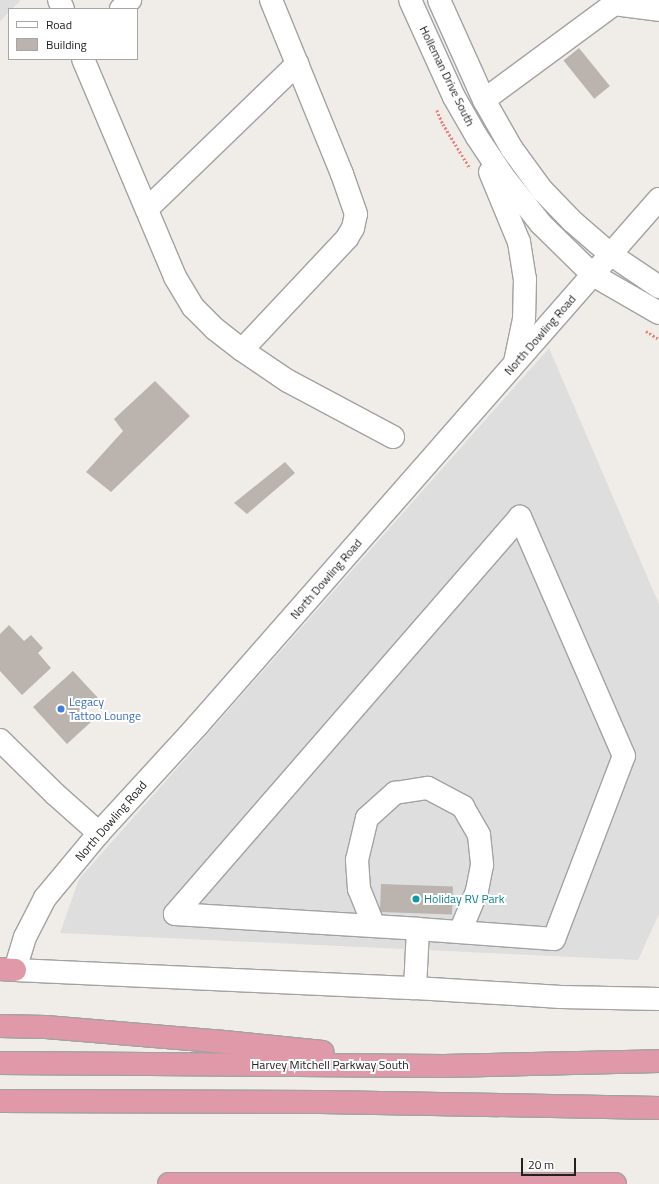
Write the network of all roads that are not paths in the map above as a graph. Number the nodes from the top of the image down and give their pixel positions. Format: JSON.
{"nodes":[{"id":1,"x":130,"y":0,"type":"edge"},
{"id":2,"x":271,"y":0,"type":"edge"},
{"id":3,"x":410,"y":0,"type":"edge"},
{"id":4,"x":439,"y":0,"type":"edge"},
{"id":5,"x":614,"y":2,"type":"edge"},
{"id":6,"x":122,"y":8,"type":"edge"},
{"id":7,"x":659,"y":10,"type":"edge"},
{"id":8,"x":83,"y":60,"type":"edge"},
{"id":9,"x":297,"y":64,"type":"junction"},
{"id":10,"x":484,"y":100,"type":"junction"},
{"id":11,"x":477,"y":137,"type":"junction"},
{"id":12,"x":659,"y":199,"type":"edge"},
{"id":13,"x":147,"y":209,"type":"junction"},
{"id":14,"x":610,"y":254,"type":"junction"},
{"id":15,"x":593,"y":275,"type":"junction"},
{"id":16,"x":659,"y":286,"type":"edge"},
{"id":17,"x":659,"y":313,"type":"edge"},
{"id":18,"x":242,"y":350,"type":"junction"},
{"id":19,"x":515,"y":364,"type":"junction"},
{"id":20,"x":393,"y":437,"type":"dead end"},
{"id":21,"x":0,"y":740,"type":"edge"},
{"id":22,"x":99,"y":833,"type":"junction"},
{"id":23,"x":374,"y":926,"type":"junction"},
{"id":24,"x":418,"y":929,"type":"junction"},
{"id":25,"x":460,"y":932,"type":"junction"},
{"id":26,"x":8,"y":970,"type":"edge"},
{"id":27,"x":415,"y":988,"type":"junction"},
{"id":28,"x":659,"y":999,"type":"edge"},
{"id":29,"x":0,"y":1026,"type":"edge"},
{"id":30,"x":659,"y":1061,"type":"edge"},
{"id":31,"x":0,"y":1063,"type":"edge"},
{"id":32,"x":444,"y":1066,"type":"junction"},
{"id":33,"x":0,"y":1101,"type":"edge"},
{"id":34,"x":659,"y":1108,"type":"edge"},
{"id":35,"x":169,"y":1184,"type":"edge"},
{"id":36,"x":615,"y":1184,"type":"edge"}],
"edges":[{"from":1,"to":6,"type":"street"},
{"from":2,"to":9,"type":"street"},
{"from":3,"to":11,"type":"street","name":"Holleman Drive South"},
{"from":4,"to":10,"type":"street","name":"Holleman Drive South"},
{"from":5,"to":7,"type":"street"},
{"from":5,"to":10,"type":"street"},
{"from":8,"to":13,"type":"street"},
{"from":9,"to":13,"type":"street"},
{"from":9,"to":18,"type":"street"},
{"from":10,"to":14,"type":"street","name":"Holleman Drive South"},
{"from":11,"to":15,"type":"street","name":"Holleman Drive South"},
{"from":11,"to":19,"type":"street"},
{"from":12,"to":14,"type":"street","name":"North Dowling Road"},
{"from":13,"to":18,"type":"street"},
{"from":14,"to":15,"type":"street","name":"North Dowling Road"},
{"from":14,"to":16,"type":"street","name":"Holleman Drive South"},
{"from":15,"to":17,"type":"street","name":"Holleman Drive South"},
{"from":15,"to":19,"type":"street","name":"North Dowling Road"},
{"from":18,"to":20,"type":"street"},
{"from":19,"to":22,"type":"street","name":"North Dowling Road"},
{"from":21,"to":22,"type":"street"},
{"from":22,"to":26,"type":"street","name":"North Dowling Road"},
{"from":23,"to":24,"type":"street"},
{"from":23,"to":25,"type":"street"},
{"from":23,"to":25,"type":"street"},
{"from":24,"to":25,"type":"street"},
{"from":24,"to":27,"type":"street"},
{"from":26,"to":27,"type":"street"},
{"from":27,"to":28,"type":"street"},
{"from":29,"to":32,"type":"highway"},
{"from":30,"to":32,"type":"highway","name":"Harvey Mitchell Parkway South"},
{"from":31,"to":32,"type":"highway","name":"Harvey Mitchell Parkway South"},
{"from":33,"to":34,"type":"highway"},
{"from":35,"to":36,"type":"highway"}]}
